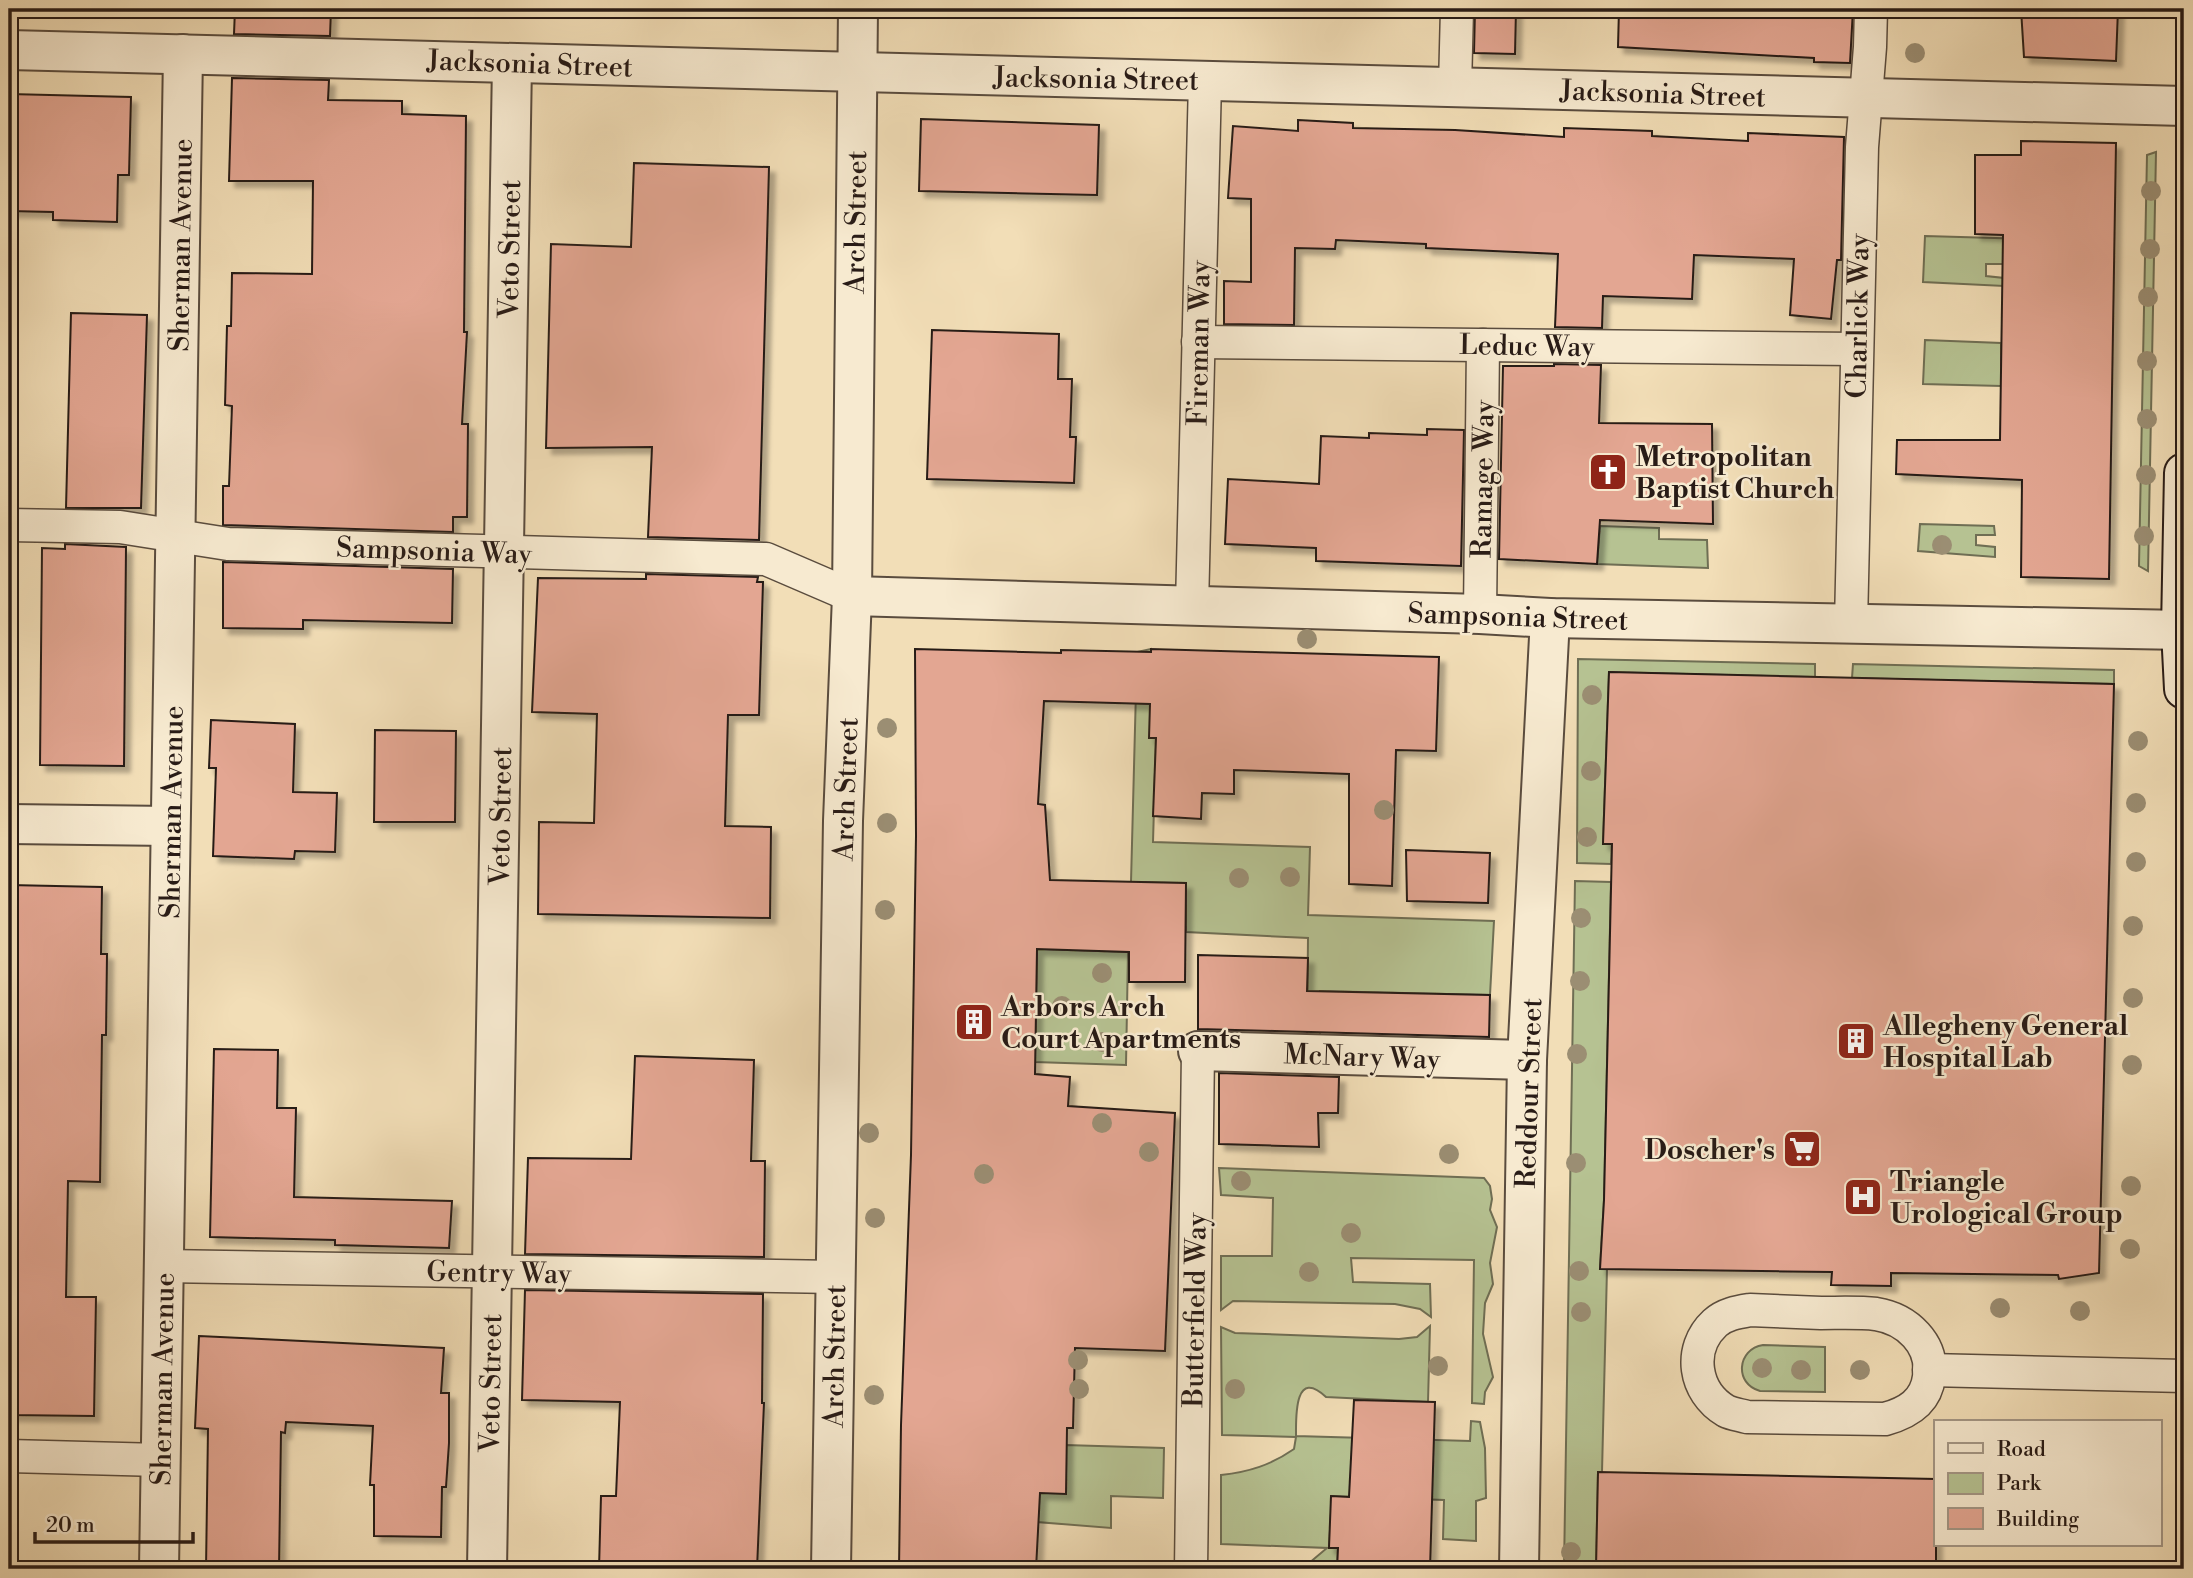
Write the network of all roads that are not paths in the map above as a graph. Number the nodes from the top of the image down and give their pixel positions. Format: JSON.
{"nodes":[{"id":1,"x":858,"y":9,"type":"edge"},
{"id":2,"x":1457,"y":9,"type":"edge"},
{"id":3,"x":1871,"y":9,"type":"edge"},
{"id":4,"x":9,"y":50,"type":"edge"},
{"id":5,"x":183,"y":54,"type":"junction"},
{"id":6,"x":513,"y":63,"type":"junction"},
{"id":7,"x":857,"y":72,"type":"junction"},
{"id":8,"x":1205,"y":81,"type":"junction"},
{"id":9,"x":1455,"y":87,"type":"junction"},
{"id":10,"x":1866,"y":98,"type":"junction"},
{"id":11,"x":2184,"y":107,"type":"edge"},
{"id":12,"x":1198,"y":342,"type":"junction"},
{"id":13,"x":1483,"y":345,"type":"junction"},
{"id":14,"x":1856,"y":349,"type":"junction"},
{"id":15,"x":2184,"y":473,"type":"edge"},
{"id":16,"x":9,"y":525,"type":"edge"},
{"id":17,"x":175,"y":535,"type":"junction"},
{"id":18,"x":504,"y":551,"type":"junction"},
{"id":19,"x":852,"y":596,"type":"junction"},
{"id":20,"x":1192,"y":606,"type":"junction"},
{"id":21,"x":1480,"y":614,"type":"junction"},
{"id":22,"x":1550,"y":618,"type":"junction"},
{"id":23,"x":1851,"y":624,"type":"junction"},
{"id":24,"x":2183,"y":630,"type":"edge"},
{"id":25,"x":2184,"y":689,"type":"edge"},
{"id":26,"x":9,"y":824,"type":"edge"},
{"id":27,"x":170,"y":826,"type":"junction"},
{"id":28,"x":1198,"y":1051,"type":"joint"},
{"id":29,"x":1527,"y":1060,"type":"junction"},
{"id":30,"x":163,"y":1266,"type":"junction"},
{"id":31,"x":492,"y":1271,"type":"junction"},
{"id":32,"x":835,"y":1277,"type":"junction"},
{"id":33,"x":1930,"y":1370,"type":"junction"},
{"id":34,"x":2184,"y":1376,"type":"edge"},
{"id":35,"x":9,"y":1456,"type":"edge"},
{"id":36,"x":160,"y":1460,"type":"junction"},
{"id":37,"x":159,"y":1569,"type":"edge"},
{"id":38,"x":487,"y":1569,"type":"edge"},
{"id":39,"x":831,"y":1569,"type":"edge"},
{"id":40,"x":1191,"y":1569,"type":"edge"},
{"id":41,"x":1519,"y":1569,"type":"edge"}],
"edges":[{"from":1,"to":7,"type":"street","name":"Arch Street"},
{"from":2,"to":9,"type":"lane"},
{"from":3,"to":10,"type":"lane","name":"Charlick Way"},
{"from":4,"to":5,"type":"street","name":"Jacksonia Street"},
{"from":5,"to":6,"type":"street","name":"Jacksonia Street"},
{"from":5,"to":17,"type":"street","name":"Sherman Avenue"},
{"from":6,"to":7,"type":"street","name":"Jacksonia Street"},
{"from":6,"to":18,"type":"street","name":"Veto Street"},
{"from":7,"to":8,"type":"street","name":"Jacksonia Street"},
{"from":7,"to":19,"type":"street","name":"Arch Street"},
{"from":8,"to":9,"type":"street","name":"Jacksonia Street"},
{"from":8,"to":12,"type":"lane","name":"Fireman Way"},
{"from":9,"to":10,"type":"street","name":"Jacksonia Street"},
{"from":10,"to":11,"type":"street","name":"Jacksonia Street"},
{"from":10,"to":14,"type":"lane","name":"Charlick Way"},
{"from":12,"to":13,"type":"lane","name":"Leduc Way"},
{"from":12,"to":20,"type":"lane","name":"Fireman Way"},
{"from":13,"to":14,"type":"lane","name":"Leduc Way"},
{"from":13,"to":21,"type":"lane","name":"Ramage Way"},
{"from":14,"to":23,"type":"lane","name":"Charlick Way"},
{"from":15,"to":24,"type":"street"},
{"from":16,"to":17,"type":"lane","name":"Sampsonia Way"},
{"from":17,"to":18,"type":"lane","name":"Sampsonia Way"},
{"from":17,"to":27,"type":"street","name":"Sherman Avenue"},
{"from":18,"to":19,"type":"lane","name":"Sampsonia Way"},
{"from":18,"to":31,"type":"street","name":"Veto Street"},
{"from":19,"to":20,"type":"street","name":"Sampsonia Street"},
{"from":19,"to":32,"type":"street","name":"Arch Street"},
{"from":20,"to":21,"type":"street","name":"Sampsonia Street"},
{"from":21,"to":22,"type":"street","name":"Sampsonia Street"},
{"from":22,"to":23,"type":"street","name":"Sampsonia Street"},
{"from":22,"to":29,"type":"street","name":"Reddour Street"},
{"from":23,"to":24,"type":"street","name":"Sampsonia Street"},
{"from":24,"to":25,"type":"street"},
{"from":26,"to":27,"type":"street"},
{"from":27,"to":30,"type":"street","name":"Sherman Avenue"},
{"from":28,"to":29,"type":"street","name":"McNary Way"},
{"from":28,"to":40,"type":"lane","name":"Butterfield Way"},
{"from":29,"to":41,"type":"street","name":"Reddour Street"},
{"from":30,"to":31,"type":"lane","name":"Gentry Way"},
{"from":30,"to":36,"type":"street","name":"Sherman Avenue"},
{"from":31,"to":32,"type":"lane","name":"Gentry Way"},
{"from":31,"to":38,"type":"street","name":"Veto Street"},
{"from":32,"to":39,"type":"street","name":"Arch Street"},
{"from":33,"to":33,"type":"lane"},
{"from":33,"to":34,"type":"lane"},
{"from":35,"to":36,"type":"lane"},
{"from":36,"to":37,"type":"street","name":"Sherman Avenue"}]}
